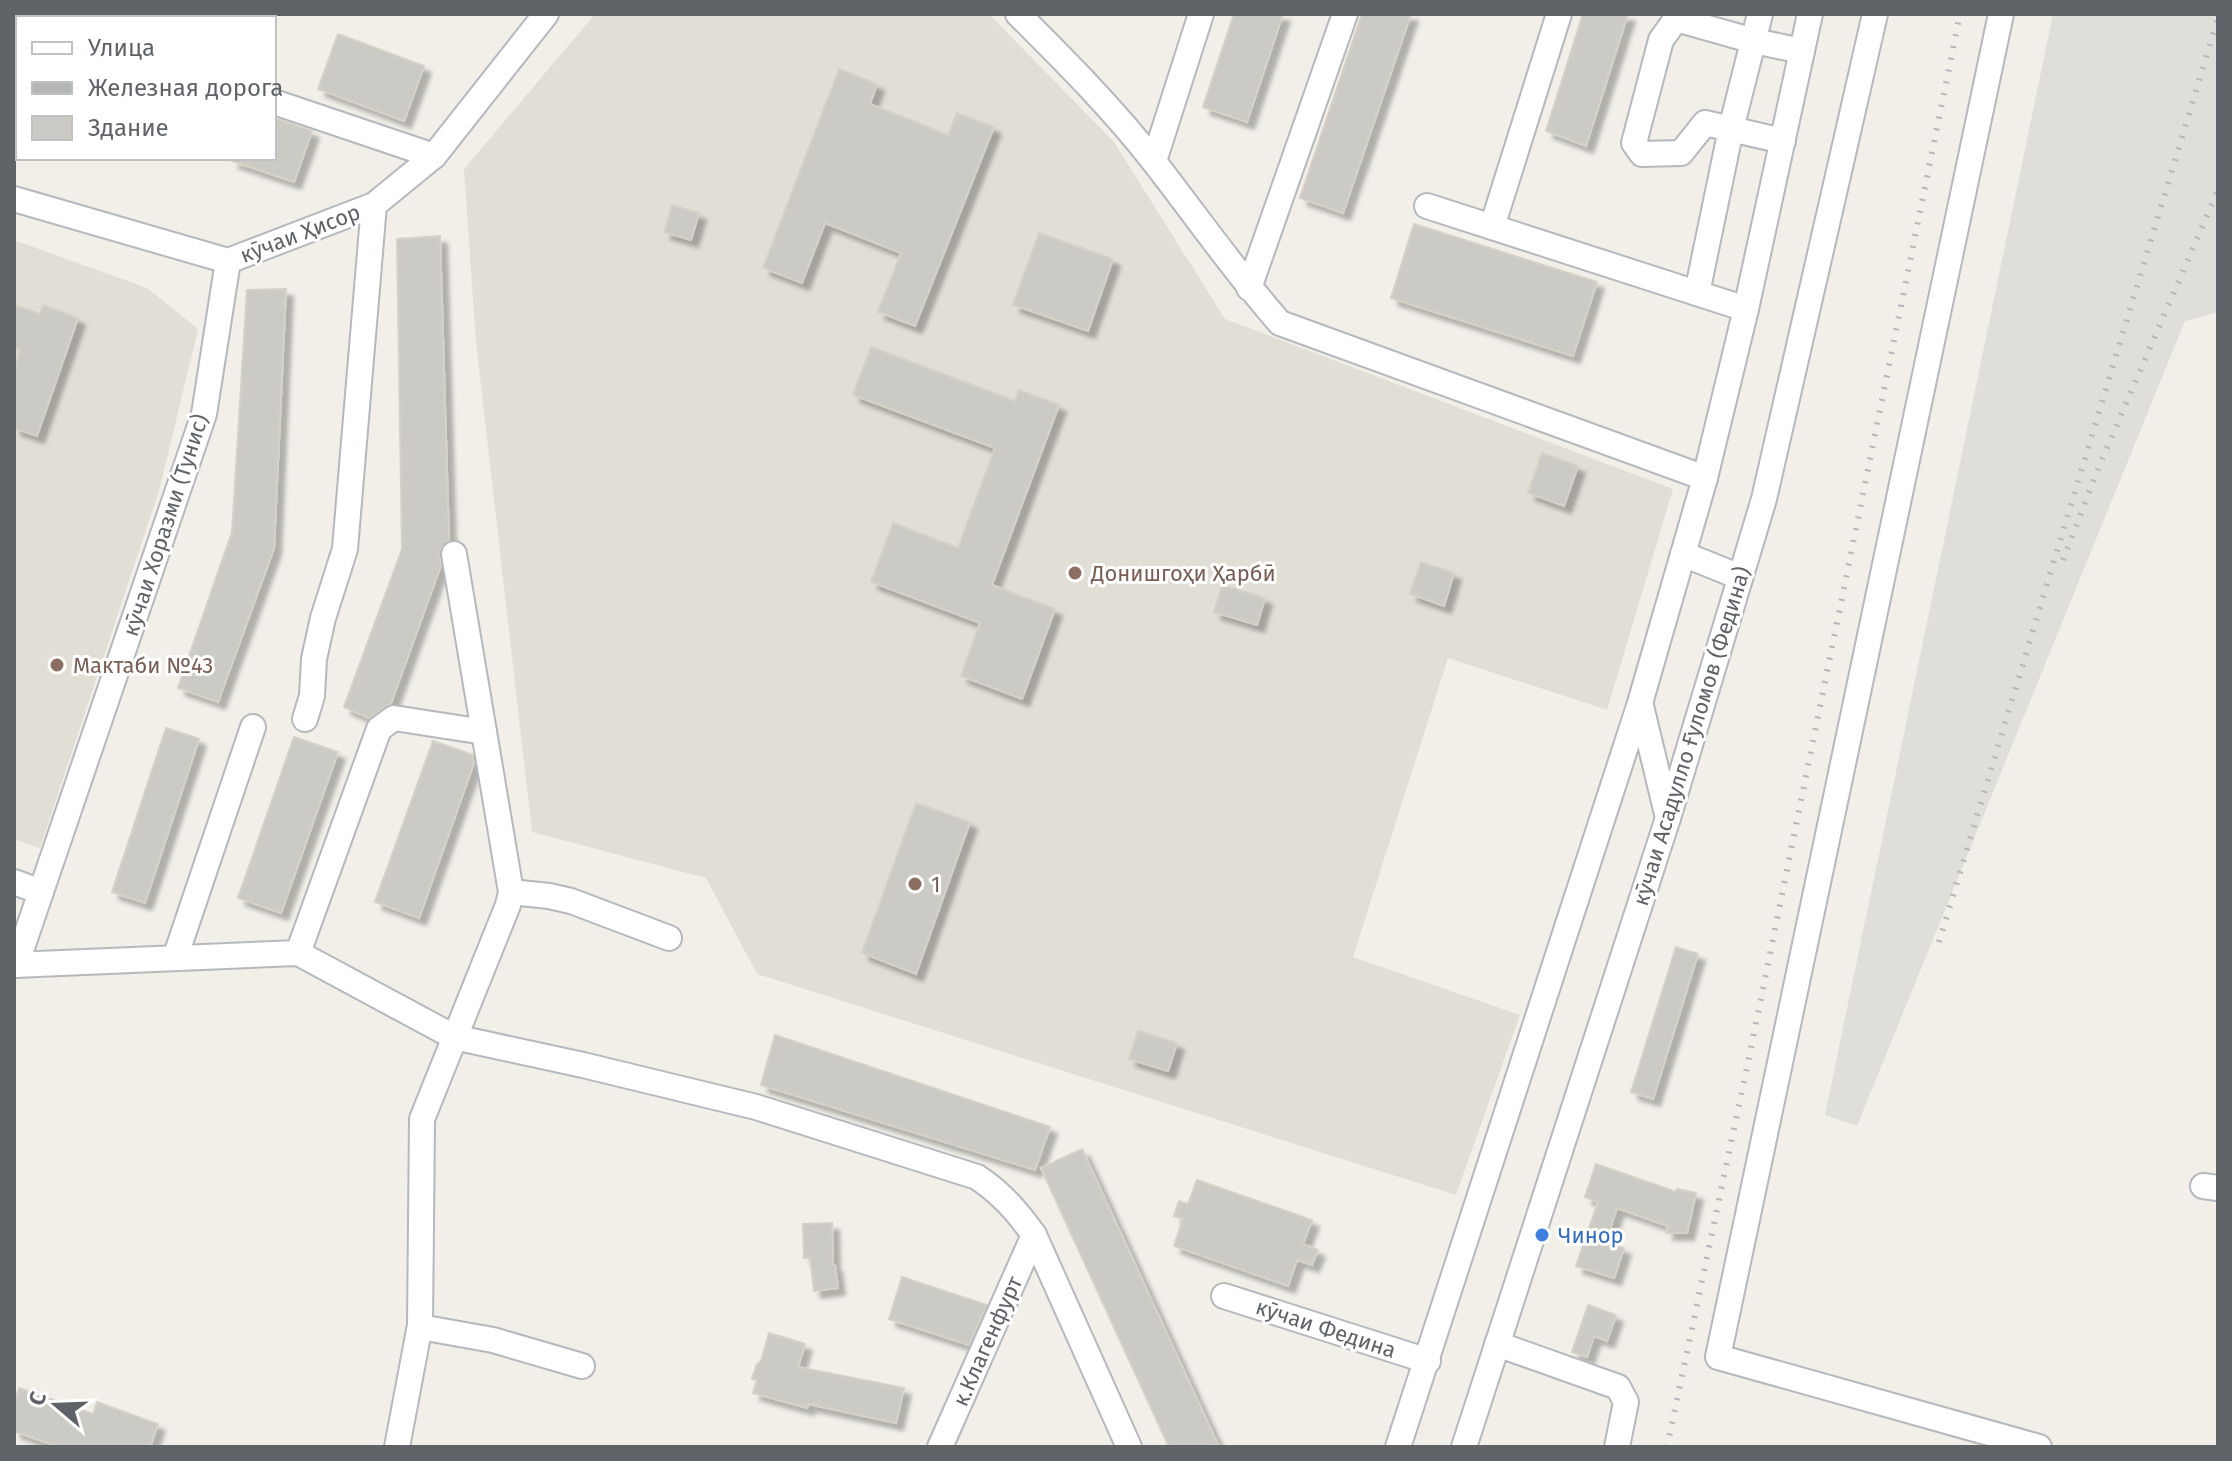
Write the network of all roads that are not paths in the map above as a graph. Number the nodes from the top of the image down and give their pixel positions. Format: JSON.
{"nodes":[{"id":1,"x":1018,"y":14,"type":"edge"},
{"id":2,"x":1201,"y":14,"type":"edge"},
{"id":3,"x":1345,"y":14,"type":"edge"},
{"id":4,"x":1559,"y":14,"type":"edge"},
{"id":5,"x":1760,"y":14,"type":"edge"},
{"id":6,"x":1810,"y":14,"type":"edge"},
{"id":7,"x":1875,"y":14,"type":"edge"},
{"id":8,"x":2001,"y":14,"type":"edge"},
{"id":9,"x":542,"y":15,"type":"edge"},
{"id":10,"x":1754,"y":41,"type":"junction"},
{"id":11,"x":1802,"y":51,"type":"junction"},
{"id":12,"x":276,"y":103,"type":"edge"},
{"id":13,"x":1731,"y":129,"type":"junction"},
{"id":14,"x":1783,"y":141,"type":"junction"},
{"id":15,"x":434,"y":156,"type":"junction"},
{"id":16,"x":1154,"y":161,"type":"junction"},
{"id":17,"x":14,"y":199,"type":"edge"},
{"id":18,"x":374,"y":205,"type":"junction"},
{"id":19,"x":1427,"y":206,"type":"dead end"},
{"id":20,"x":1492,"y":227,"type":"junction"},
{"id":21,"x":228,"y":261,"type":"junction"},
{"id":22,"x":1249,"y":288,"type":"junction"},
{"id":23,"x":1697,"y":293,"type":"junction"},
{"id":24,"x":1746,"y":309,"type":"junction"},
{"id":25,"x":1705,"y":478,"type":"junction"},
{"id":26,"x":454,"y":554,"type":"dead end"},
{"id":27,"x":1683,"y":554,"type":"junction"},
{"id":28,"x":1740,"y":577,"type":"junction"},
{"id":29,"x":1640,"y":703,"type":"junction"},
{"id":30,"x":305,"y":719,"type":"dead end"},
{"id":31,"x":253,"y":727,"type":"dead end"},
{"id":32,"x":484,"y":732,"type":"junction"},
{"id":33,"x":1668,"y":818,"type":"junction"},
{"id":34,"x":14,"y":882,"type":"edge"},
{"id":35,"x":41,"y":892,"type":"junction"},
{"id":36,"x":511,"y":892,"type":"junction"},
{"id":37,"x":669,"y":938,"type":"dead end"},
{"id":38,"x":298,"y":953,"type":"junction"},
{"id":39,"x":175,"y":958,"type":"junction"},
{"id":40,"x":15,"y":965,"type":"edge"},
{"id":41,"x":454,"y":1037,"type":"junction"},
{"id":42,"x":1034,"y":1235,"type":"junction"},
{"id":43,"x":1224,"y":1296,"type":"dead end"},
{"id":44,"x":420,"y":1327,"type":"junction"},
{"id":45,"x":1497,"y":1344,"type":"junction"},
{"id":46,"x":1428,"y":1361,"type":"junction"},
{"id":47,"x":582,"y":1366,"type":"dead end"},
{"id":48,"x":397,"y":1447,"type":"edge"},
{"id":49,"x":940,"y":1447,"type":"edge"},
{"id":50,"x":1129,"y":1447,"type":"edge"},
{"id":51,"x":1398,"y":1447,"type":"edge"},
{"id":52,"x":1464,"y":1447,"type":"edge"},
{"id":53,"x":1617,"y":1447,"type":"edge"},
{"id":54,"x":2039,"y":1447,"type":"edge"}],
"edges":[{"from":1,"to":16,"type":"street"},
{"from":2,"to":16,"type":"street"},
{"from":3,"to":22,"type":"street"},
{"from":4,"to":20,"type":"street"},
{"from":5,"to":10,"type":"street"},
{"from":6,"to":11,"type":"street"},
{"from":7,"to":28,"type":"street","name":"кӯчаи Асадулло Ғуломов (Федина)"},
{"from":8,"to":54,"type":"street"},
{"from":9,"to":15,"type":"street","name":"кӯчаи Ҳисор"},
{"from":10,"to":11,"type":"street"},
{"from":10,"to":13,"type":"street"},
{"from":10,"to":13,"type":"street"},
{"from":11,"to":14,"type":"street"},
{"from":12,"to":15,"type":"street"},
{"from":13,"to":14,"type":"street"},
{"from":13,"to":23,"type":"street"},
{"from":14,"to":24,"type":"street"},
{"from":15,"to":18,"type":"street","name":"кӯчаи Ҳисор"},
{"from":16,"to":22,"type":"street"},
{"from":17,"to":21,"type":"street","name":"кӯчаи Ҳисор"},
{"from":18,"to":21,"type":"street","name":"кӯчаи Ҳисор"},
{"from":18,"to":30,"type":"street"},
{"from":19,"to":20,"type":"street"},
{"from":20,"to":23,"type":"street"},
{"from":21,"to":35,"type":"street","name":"кӯчаи Хоразми (Тунис)"},
{"from":22,"to":25,"type":"street"},
{"from":23,"to":24,"type":"street"},
{"from":24,"to":25,"type":"street"},
{"from":25,"to":27,"type":"street"},
{"from":26,"to":32,"type":"street"},
{"from":27,"to":28,"type":"street"},
{"from":27,"to":29,"type":"street"},
{"from":28,"to":33,"type":"street","name":"кӯчаи Асадулло Ғуломов (Федина)"},
{"from":29,"to":33,"type":"street"},
{"from":29,"to":46,"type":"street"},
{"from":31,"to":39,"type":"street"},
{"from":32,"to":36,"type":"street"},
{"from":32,"to":38,"type":"street"},
{"from":33,"to":45,"type":"street","name":"кӯчаи Асадулло Ғуломов (Федина)"},
{"from":34,"to":35,"type":"street"},
{"from":35,"to":40,"type":"street","name":"кӯчаи Хоразми (Тунис)"},
{"from":36,"to":37,"type":"street"},
{"from":36,"to":41,"type":"street"},
{"from":38,"to":39,"type":"street","name":"кӯчаи Хоразми (Тунис)"},
{"from":38,"to":41,"type":"street"},
{"from":39,"to":40,"type":"street","name":"кӯчаи Хоразми (Тунис)"},
{"from":41,"to":42,"type":"street"},
{"from":41,"to":44,"type":"street"},
{"from":42,"to":49,"type":"street","name":"к.Клагенфурт"},
{"from":42,"to":50,"type":"street"},
{"from":43,"to":46,"type":"street","name":"кӯчаи Федина"},
{"from":44,"to":47,"type":"street"},
{"from":44,"to":48,"type":"street"},
{"from":45,"to":52,"type":"street","name":"кӯчаи Асадулло Ғуломов (Федина)"},
{"from":45,"to":53,"type":"street"},
{"from":46,"to":51,"type":"street"}]}
